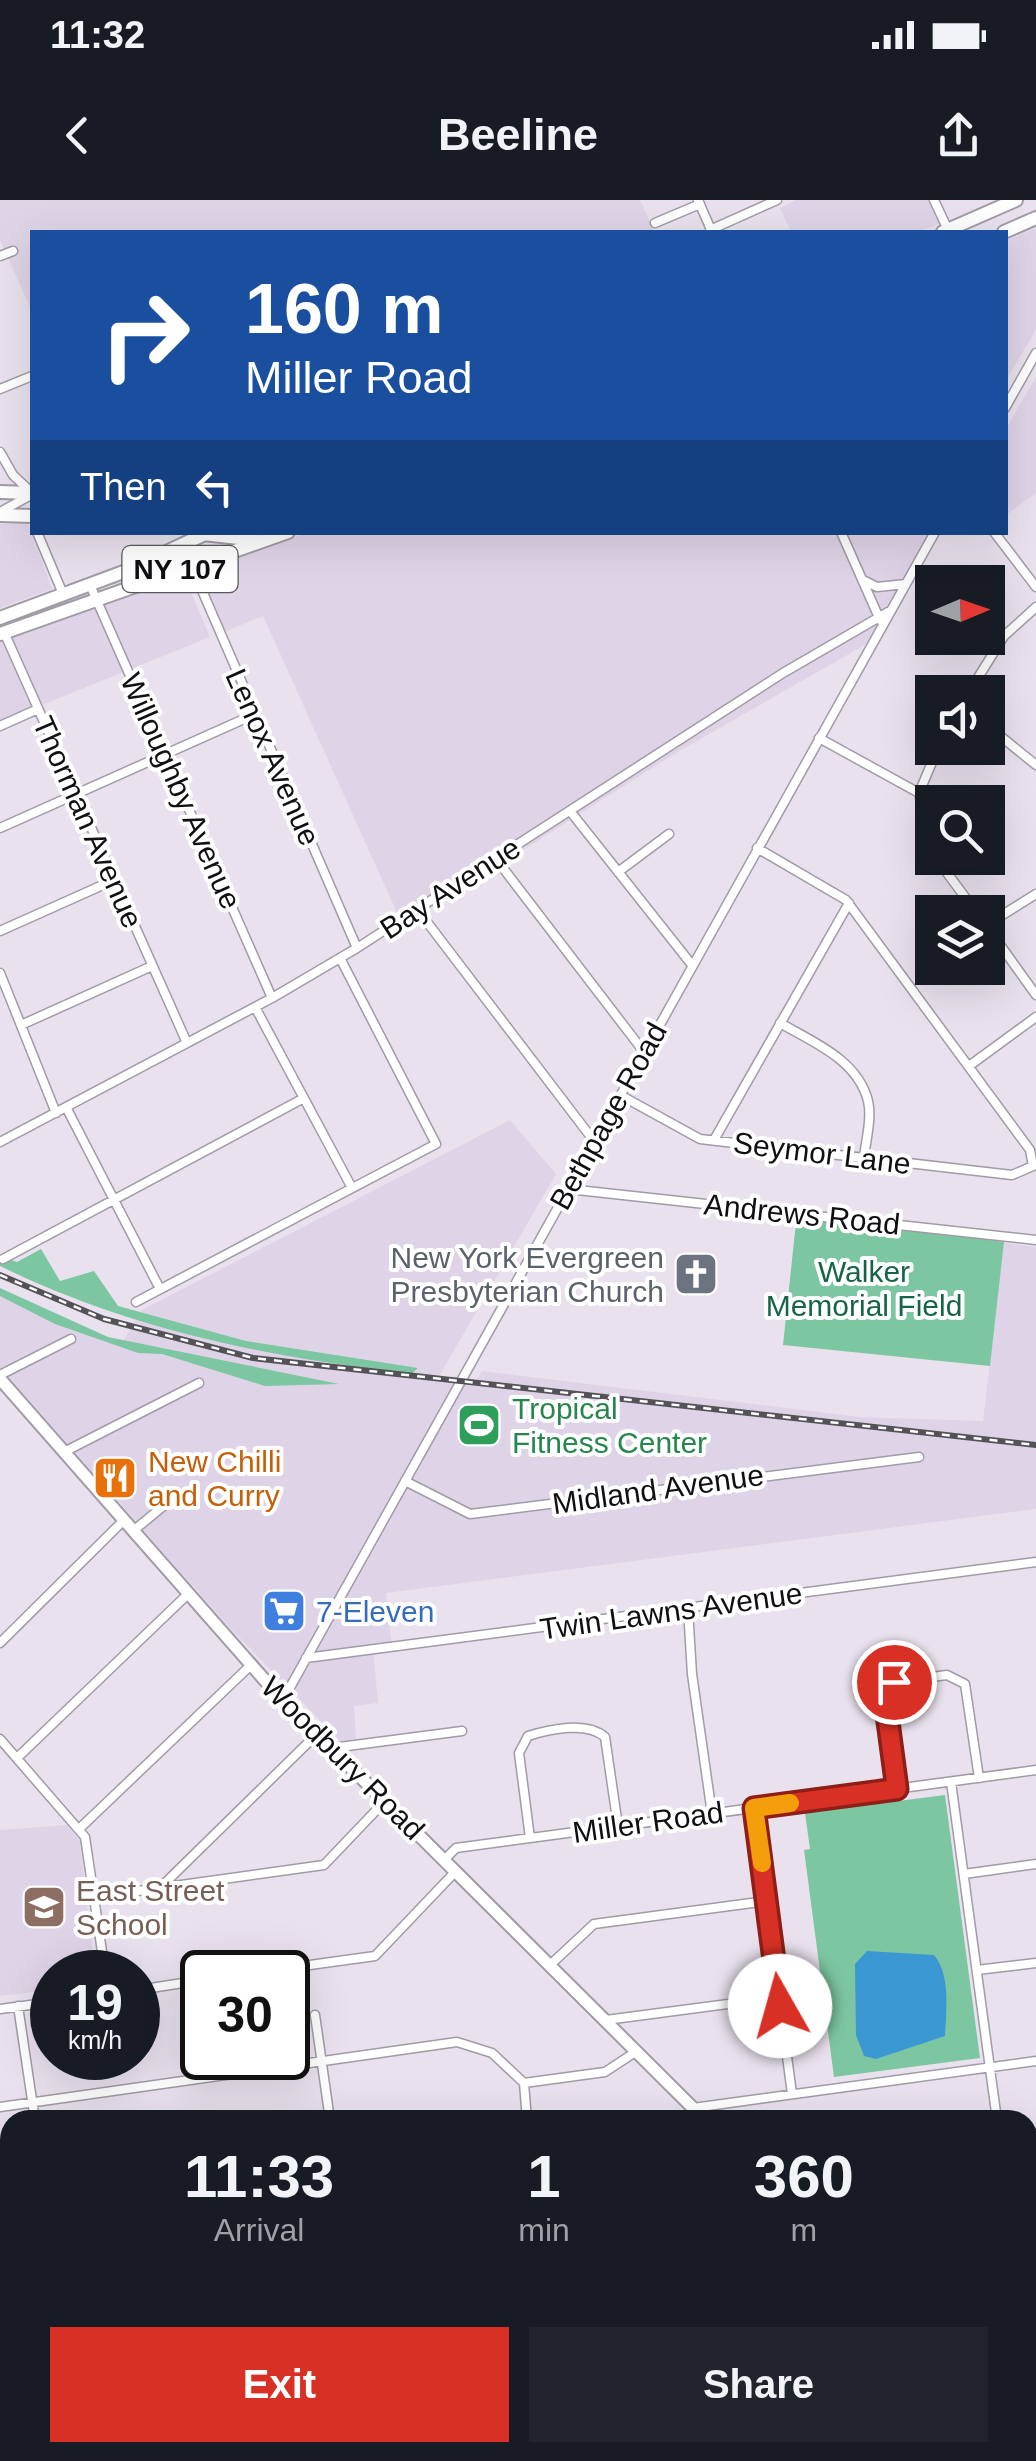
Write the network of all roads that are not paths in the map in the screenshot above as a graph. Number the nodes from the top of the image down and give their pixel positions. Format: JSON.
{"nodes":[{"id":1,"x":777,"y":200,"type":"edge"},
{"id":2,"x":934,"y":200,"type":"edge"},
{"id":3,"x":1016,"y":200,"type":"edge"},
{"id":4,"x":699,"y":202,"type":"edge"},
{"id":5,"x":1036,"y":218,"type":"edge"},
{"id":6,"x":655,"y":224,"type":"dead end"},
{"id":7,"x":711,"y":230,"type":"edge"},
{"id":8,"x":713,"y":230,"type":"edge"},
{"id":9,"x":946,"y":230,"type":"edge"},
{"id":10,"x":948,"y":230,"type":"edge"},
{"id":11,"x":1008,"y":230,"type":"edge"},
{"id":12,"x":13,"y":251,"type":"dead end"},
{"id":13,"x":0,"y":256,"type":"edge"},
{"id":14,"x":1036,"y":353,"type":"edge"},
{"id":15,"x":30,"y":377,"type":"edge"},
{"id":16,"x":0,"y":389,"type":"edge"},
{"id":17,"x":1008,"y":403,"type":"edge"},
{"id":18,"x":0,"y":452,"type":"edge"},
{"id":19,"x":6,"y":465,"type":"junction"},
{"id":20,"x":0,"y":489,"type":"edge"},
{"id":21,"x":30,"y":491,"type":"edge"},
{"id":22,"x":30,"y":493,"type":"edge"},
{"id":23,"x":30,"y":494,"type":"edge"},
{"id":24,"x":0,"y":514,"type":"edge"},
{"id":25,"x":30,"y":518,"type":"edge"},
{"id":26,"x":38,"y":535,"type":"edge"},
{"id":27,"x":198,"y":535,"type":"edge"},
{"id":28,"x":220,"y":535,"type":"edge"},
{"id":29,"x":279,"y":535,"type":"edge"},
{"id":30,"x":841,"y":535,"type":"edge"},
{"id":31,"x":933,"y":535,"type":"edge"},
{"id":32,"x":996,"y":535,"type":"edge"},
{"id":33,"x":265,"y":540,"type":"junction"},
{"id":34,"x":1036,"y":564,"type":"edge"},
{"id":35,"x":191,"y":565,"type":"junction"},
{"id":36,"x":1024,"y":573,"type":"junction"},
{"id":37,"x":861,"y":579,"type":"junction"},
{"id":38,"x":90,"y":584,"type":"junction"},
{"id":39,"x":906,"y":584,"type":"junction"},
{"id":40,"x":1036,"y":588,"type":"edge"},
{"id":41,"x":63,"y":594,"type":"junction"},
{"id":42,"x":96,"y":599,"type":"junction"},
{"id":43,"x":1036,"y":606,"type":"edge"},
{"id":44,"x":883,"y":618,"type":"junction"},
{"id":45,"x":1,"y":627,"type":"edge"},
{"id":46,"x":980,"y":675,"type":"edge"},
{"id":47,"x":38,"y":709,"type":"junction"},
{"id":48,"x":253,"y":716,"type":"junction"},
{"id":49,"x":0,"y":726,"type":"edge"},
{"id":50,"x":819,"y":738,"type":"junction"},
{"id":51,"x":1005,"y":740,"type":"edge"},
{"id":52,"x":165,"y":755,"type":"junction"},
{"id":53,"x":1036,"y":765,"type":"edge"},
{"id":54,"x":915,"y":790,"type":"edge"},
{"id":55,"x":76,"y":794,"type":"junction"},
{"id":56,"x":570,"y":811,"type":"junction"},
{"id":57,"x":0,"y":828,"type":"edge"},
{"id":58,"x":669,"y":834,"type":"dead end"},
{"id":59,"x":757,"y":848,"type":"junction"},
{"id":60,"x":496,"y":858,"type":"junction"},
{"id":61,"x":618,"y":872,"type":"junction"},
{"id":62,"x":114,"y":880,"type":"junction"},
{"id":63,"x":1036,"y":894,"type":"edge"},
{"id":64,"x":849,"y":904,"type":"junction"},
{"id":65,"x":417,"y":909,"type":"junction"},
{"id":66,"x":1005,"y":915,"type":"edge"},
{"id":67,"x":0,"y":931,"type":"edge"},
{"id":68,"x":356,"y":948,"type":"junction"},
{"id":69,"x":1005,"y":950,"type":"edge"},
{"id":70,"x":340,"y":958,"type":"junction"},
{"id":71,"x":692,"y":965,"type":"junction"},
{"id":72,"x":152,"y":966,"type":"junction"},
{"id":73,"x":0,"y":973,"type":"edge"},
{"id":74,"x":1036,"y":995,"type":"edge"},
{"id":75,"x":272,"y":998,"type":"junction"},
{"id":76,"x":256,"y":1007,"type":"junction"},
{"id":77,"x":1036,"y":1016,"type":"edge"},
{"id":78,"x":780,"y":1023,"type":"junction"},
{"id":79,"x":21,"y":1025,"type":"junction"},
{"id":80,"x":187,"y":1043,"type":"junction"},
{"id":81,"x":644,"y":1052,"type":"junction"},
{"id":82,"x":968,"y":1066,"type":"junction"},
{"id":83,"x":620,"y":1095,"type":"junction"},
{"id":84,"x":304,"y":1098,"type":"junction"},
{"id":85,"x":66,"y":1108,"type":"junction"},
{"id":86,"x":56,"y":1113,"type":"junction"},
{"id":87,"x":714,"y":1140,"type":"junction"},
{"id":88,"x":594,"y":1141,"type":"junction"},
{"id":89,"x":0,"y":1142,"type":"edge"},
{"id":90,"x":864,"y":1157,"type":"junction"},
{"id":91,"x":352,"y":1188,"type":"junction"},
{"id":92,"x":568,"y":1188,"type":"junction"},
{"id":93,"x":113,"y":1199,"type":"junction"},
{"id":94,"x":1036,"y":1240,"type":"edge"},
{"id":95,"x":3,"y":1259,"type":"dead end"},
{"id":96,"x":160,"y":1289,"type":"junction"},
{"id":97,"x":136,"y":1302,"type":"dead end"},
{"id":98,"x":71,"y":1339,"type":"dead end"},
{"id":99,"x":1,"y":1382,"type":"edge"},
{"id":100,"x":199,"y":1383,"type":"dead end"},
{"id":101,"x":64,"y":1452,"type":"junction"},
{"id":102,"x":919,"y":1457,"type":"dead end"},
{"id":103,"x":405,"y":1481,"type":"junction"},
{"id":104,"x":172,"y":1499,"type":"dead end"},
{"id":105,"x":124,"y":1520,"type":"junction"},
{"id":106,"x":133,"y":1531,"type":"junction"},
{"id":107,"x":1036,"y":1562,"type":"edge"},
{"id":108,"x":188,"y":1594,"type":"junction"},
{"id":109,"x":688,"y":1609,"type":"junction"},
{"id":110,"x":0,"y":1643,"type":"edge"},
{"id":111,"x":306,"y":1658,"type":"junction"},
{"id":112,"x":251,"y":1665,"type":"junction"},
{"id":113,"x":283,"y":1700,"type":"junction"},
{"id":114,"x":462,"y":1731,"type":"dead end"},
{"id":115,"x":318,"y":1733,"type":"junction"},
{"id":116,"x":0,"y":1739,"type":"edge"},
{"id":117,"x":332,"y":1748,"type":"junction"},
{"id":118,"x":17,"y":1758,"type":"junction"},
{"id":119,"x":1036,"y":1770,"type":"edge"},
{"id":120,"x":979,"y":1778,"type":"junction"},
{"id":121,"x":952,"y":1782,"type":"junction"},
{"id":122,"x":897,"y":1789,"type":"junction"},
{"id":123,"x":385,"y":1801,"type":"junction"},
{"id":124,"x":754,"y":1808,"type":"junction"},
{"id":125,"x":712,"y":1814,"type":"junction"},
{"id":126,"x":618,"y":1826,"type":"junction"},
{"id":127,"x":79,"y":1828,"type":"junction"},
{"id":128,"x":530,"y":1838,"type":"junction"},
{"id":129,"x":444,"y":1860,"type":"junction"},
{"id":130,"x":1036,"y":1864,"type":"edge"},
{"id":131,"x":456,"y":1871,"type":"junction"},
{"id":132,"x":964,"y":1874,"type":"junction"},
{"id":133,"x":162,"y":1886,"type":"junction"},
{"id":134,"x":95,"y":1897,"type":"junction"},
{"id":135,"x":767,"y":1900,"type":"junction"},
{"id":136,"x":102,"y":1950,"type":"edge"},
{"id":137,"x":1036,"y":1962,"type":"edge"},
{"id":138,"x":310,"y":1965,"type":"edge"},
{"id":139,"x":550,"y":1965,"type":"junction"},
{"id":140,"x":977,"y":1970,"type":"junction"},
{"id":141,"x":820,"y":1992,"type":"dead end"},
{"id":142,"x":780,"y":1997,"type":"junction"},
{"id":143,"x":30,"y":2005,"type":"edge"},
{"id":144,"x":18,"y":2006,"type":"junction"},
{"id":145,"x":0,"y":2009,"type":"edge"},
{"id":146,"x":315,"y":2015,"type":"dead end"},
{"id":147,"x":606,"y":2020,"type":"junction"},
{"id":148,"x":638,"y":2051,"type":"junction"},
{"id":149,"x":1036,"y":2061,"type":"edge"},
{"id":150,"x":322,"y":2062,"type":"junction"},
{"id":151,"x":990,"y":2067,"type":"junction"},
{"id":152,"x":524,"y":2083,"type":"junction"},
{"id":153,"x":792,"y":2094,"type":"junction"},
{"id":154,"x":32,"y":2103,"type":"junction"},
{"id":155,"x":0,"y":2107,"type":"edge"},
{"id":156,"x":693,"y":2108,"type":"joint"},
{"id":157,"x":33,"y":2110,"type":"edge"},
{"id":158,"x":329,"y":2110,"type":"edge"},
{"id":159,"x":526,"y":2110,"type":"edge"},
{"id":160,"x":996,"y":2110,"type":"edge"}],
"edges":[{"from":1,"to":8,"type":"street"},
{"from":2,"to":9,"type":"street"},
{"from":3,"to":10,"type":"main road"},
{"from":4,"to":6,"type":"street"},
{"from":4,"to":7,"type":"street"},
{"from":5,"to":11,"type":"main road"},
{"from":12,"to":13,"type":"street"},
{"from":14,"to":17,"type":"street"},
{"from":15,"to":16,"type":"street"},
{"from":18,"to":19,"type":"street"},
{"from":19,"to":20,"type":"street"},
{"from":19,"to":21,"type":"street"},
{"from":20,"to":22,"type":"main road"},
{"from":23,"to":24,"type":"street"},
{"from":24,"to":25,"type":"main road"},
{"from":26,"to":41,"type":"street"},
{"from":27,"to":38,"type":"main road","number":"NY 107"},
{"from":28,"to":33,"type":"main road"},
{"from":29,"to":33,"type":"main road"},
{"from":30,"to":37,"type":"street"},
{"from":31,"to":39,"type":"street","name":"Bethpage Road"},
{"from":32,"to":36,"type":"street"},
{"from":33,"to":35,"type":"main road","number":"NY 107"},
{"from":34,"to":36,"type":"street"},
{"from":35,"to":42,"type":"main road","number":"NY 107"},
{"from":35,"to":48,"type":"street","name":"Lenox Avenue"},
{"from":36,"to":40,"type":"street"},
{"from":37,"to":39,"type":"street"},
{"from":37,"to":44,"type":"street"},
{"from":38,"to":41,"type":"main road","number":"NY 107"},
{"from":38,"to":42,"type":"street","name":"Willoughby Avenue"},
{"from":39,"to":44,"type":"street","name":"Bethpage Road"},
{"from":41,"to":45,"type":"main road","number":"NY 107"},
{"from":42,"to":45,"type":"main road","number":"NY 107"},
{"from":42,"to":52,"type":"street","name":"Willoughby Avenue"},
{"from":43,"to":46,"type":"street"},
{"from":44,"to":50,"type":"street","name":"Bethpage Road"},
{"from":44,"to":56,"type":"street","name":"Bay Avenue"},
{"from":45,"to":47,"type":"street","name":"Thorman Avenue"},
{"from":47,"to":49,"type":"street"},
{"from":47,"to":55,"type":"street","name":"Thorman Avenue"},
{"from":48,"to":52,"type":"street"},
{"from":48,"to":68,"type":"street","name":"Lenox Avenue"},
{"from":50,"to":54,"type":"street"},
{"from":50,"to":59,"type":"street","name":"Bethpage Road"},
{"from":51,"to":53,"type":"street"},
{"from":52,"to":55,"type":"street"},
{"from":52,"to":75,"type":"street","name":"Willoughby Avenue"},
{"from":55,"to":57,"type":"street"},
{"from":55,"to":62,"type":"street","name":"Thorman Avenue"},
{"from":56,"to":60,"type":"street","name":"Bay Avenue"},
{"from":56,"to":61,"type":"street"},
{"from":58,"to":61,"type":"street"},
{"from":59,"to":64,"type":"street"},
{"from":59,"to":71,"type":"street","name":"Bethpage Road"},
{"from":60,"to":65,"type":"street","name":"Bay Avenue"},
{"from":60,"to":81,"type":"street"},
{"from":61,"to":71,"type":"street"},
{"from":62,"to":67,"type":"street"},
{"from":62,"to":72,"type":"street","name":"Thorman Avenue"},
{"from":63,"to":66,"type":"street"},
{"from":64,"to":78,"type":"street"},
{"from":64,"to":82,"type":"street"},
{"from":65,"to":68,"type":"street","name":"Bay Avenue"},
{"from":65,"to":88,"type":"street"},
{"from":68,"to":70,"type":"street","name":"Bay Avenue"},
{"from":69,"to":74,"type":"street"},
{"from":70,"to":75,"type":"street","name":"Bay Avenue"},
{"from":70,"to":91,"type":"street"},
{"from":71,"to":81,"type":"street","name":"Bethpage Road"},
{"from":72,"to":79,"type":"street"},
{"from":72,"to":80,"type":"street","name":"Thorman Avenue"},
{"from":73,"to":79,"type":"street"},
{"from":75,"to":76,"type":"street","name":"Bay Avenue"},
{"from":76,"to":80,"type":"street","name":"Bay Avenue"},
{"from":76,"to":84,"type":"street"},
{"from":77,"to":82,"type":"street"},
{"from":78,"to":87,"type":"street"},
{"from":78,"to":90,"type":"street"},
{"from":79,"to":86,"type":"street"},
{"from":80,"to":85,"type":"street","name":"Bay Avenue"},
{"from":81,"to":83,"type":"street","name":"Bethpage Road"},
{"from":82,"to":90,"type":"street","name":"Seymor Lane"},
{"from":83,"to":87,"type":"street","name":"Seymor Lane"},
{"from":83,"to":88,"type":"street","name":"Bethpage Road"},
{"from":84,"to":91,"type":"street"},
{"from":84,"to":93,"type":"street"},
{"from":85,"to":86,"type":"street","name":"Bay Avenue"},
{"from":85,"to":93,"type":"street"},
{"from":86,"to":89,"type":"street","name":"Bay Avenue"},
{"from":87,"to":90,"type":"street","name":"Seymor Lane"},
{"from":88,"to":92,"type":"street","name":"Bethpage Road"},
{"from":91,"to":96,"type":"street"},
{"from":92,"to":94,"type":"street","name":"Andrews Road"},
{"from":92,"to":103,"type":"street","name":"Bethpage Road"},
{"from":93,"to":95,"type":"street"},
{"from":93,"to":96,"type":"street"},
{"from":96,"to":97,"type":"street"},
{"from":98,"to":99,"type":"street"},
{"from":99,"to":101,"type":"main road","name":"Woodbury Road"},
{"from":100,"to":101,"type":"street"},
{"from":101,"to":105,"type":"main road","name":"Woodbury Road"},
{"from":102,"to":103,"type":"street","name":"Midland Avenue"},
{"from":103,"to":111,"type":"street","name":"Bethpage Road"},
{"from":104,"to":106,"type":"street"},
{"from":105,"to":106,"type":"main road","name":"Woodbury Road"},
{"from":105,"to":110,"type":"street"},
{"from":106,"to":108,"type":"main road","name":"Woodbury Road"},
{"from":107,"to":109,"type":"street","name":"Twin Lawns Avenue"},
{"from":108,"to":112,"type":"main road","name":"Woodbury Road"},
{"from":108,"to":118,"type":"street"},
{"from":109,"to":111,"type":"street","name":"Twin Lawns Avenue"},
{"from":109,"to":125,"type":"street"},
{"from":111,"to":113,"type":"street","name":"Bethpage Road"},
{"from":112,"to":113,"type":"main road","name":"Woodbury Road"},
{"from":112,"to":127,"type":"street"},
{"from":113,"to":115,"type":"main road","name":"Woodbury Road"},
{"from":114,"to":117,"type":"street"},
{"from":115,"to":117,"type":"main road","name":"Woodbury Road"},
{"from":115,"to":133,"type":"street"},
{"from":116,"to":118,"type":"street"},
{"from":117,"to":123,"type":"main road","name":"Woodbury Road"},
{"from":118,"to":127,"type":"street"},
{"from":119,"to":120,"type":"street","name":"Miller Road"},
{"from":120,"to":121,"type":"street","name":"Miller Road"},
{"from":120,"to":122,"type":"street"},
{"from":121,"to":122,"type":"street","name":"Miller Road"},
{"from":121,"to":132,"type":"street"},
{"from":122,"to":124,"type":"street","name":"Miller Road"},
{"from":123,"to":129,"type":"main road","name":"Woodbury Road"},
{"from":123,"to":133,"type":"street"},
{"from":124,"to":125,"type":"street","name":"Miller Road"},
{"from":124,"to":135,"type":"street"},
{"from":125,"to":126,"type":"street","name":"Miller Road"},
{"from":126,"to":128,"type":"street","name":"Miller Road"},
{"from":126,"to":128,"type":"street"},
{"from":127,"to":134,"type":"street"},
{"from":128,"to":129,"type":"street","name":"Miller Road"},
{"from":129,"to":131,"type":"main road","name":"Woodbury Road"},
{"from":130,"to":132,"type":"street"},
{"from":131,"to":138,"type":"street"},
{"from":131,"to":139,"type":"main road","name":"Woodbury Road"},
{"from":132,"to":140,"type":"street"},
{"from":133,"to":134,"type":"street"},
{"from":134,"to":136,"type":"street"},
{"from":135,"to":139,"type":"street"},
{"from":135,"to":142,"type":"street"},
{"from":137,"to":140,"type":"street"},
{"from":139,"to":147,"type":"main road","name":"Woodbury Road"},
{"from":140,"to":151,"type":"street"},
{"from":141,"to":142,"type":"street"},
{"from":142,"to":147,"type":"street"},
{"from":142,"to":153,"type":"street"},
{"from":143,"to":144,"type":"street"},
{"from":144,"to":145,"type":"street"},
{"from":144,"to":154,"type":"street"},
{"from":146,"to":150,"type":"street"},
{"from":147,"to":148,"type":"main road","name":"Woodbury Road"},
{"from":148,"to":152,"type":"street"},
{"from":148,"to":156,"type":"main road","name":"Woodbury Road"},
{"from":149,"to":151,"type":"street"},
{"from":150,"to":152,"type":"street"},
{"from":150,"to":154,"type":"street"},
{"from":150,"to":158,"type":"street"},
{"from":151,"to":153,"type":"street"},
{"from":151,"to":160,"type":"street"},
{"from":152,"to":159,"type":"street"},
{"from":153,"to":156,"type":"street"},
{"from":154,"to":155,"type":"street"},
{"from":154,"to":157,"type":"street"}]}
